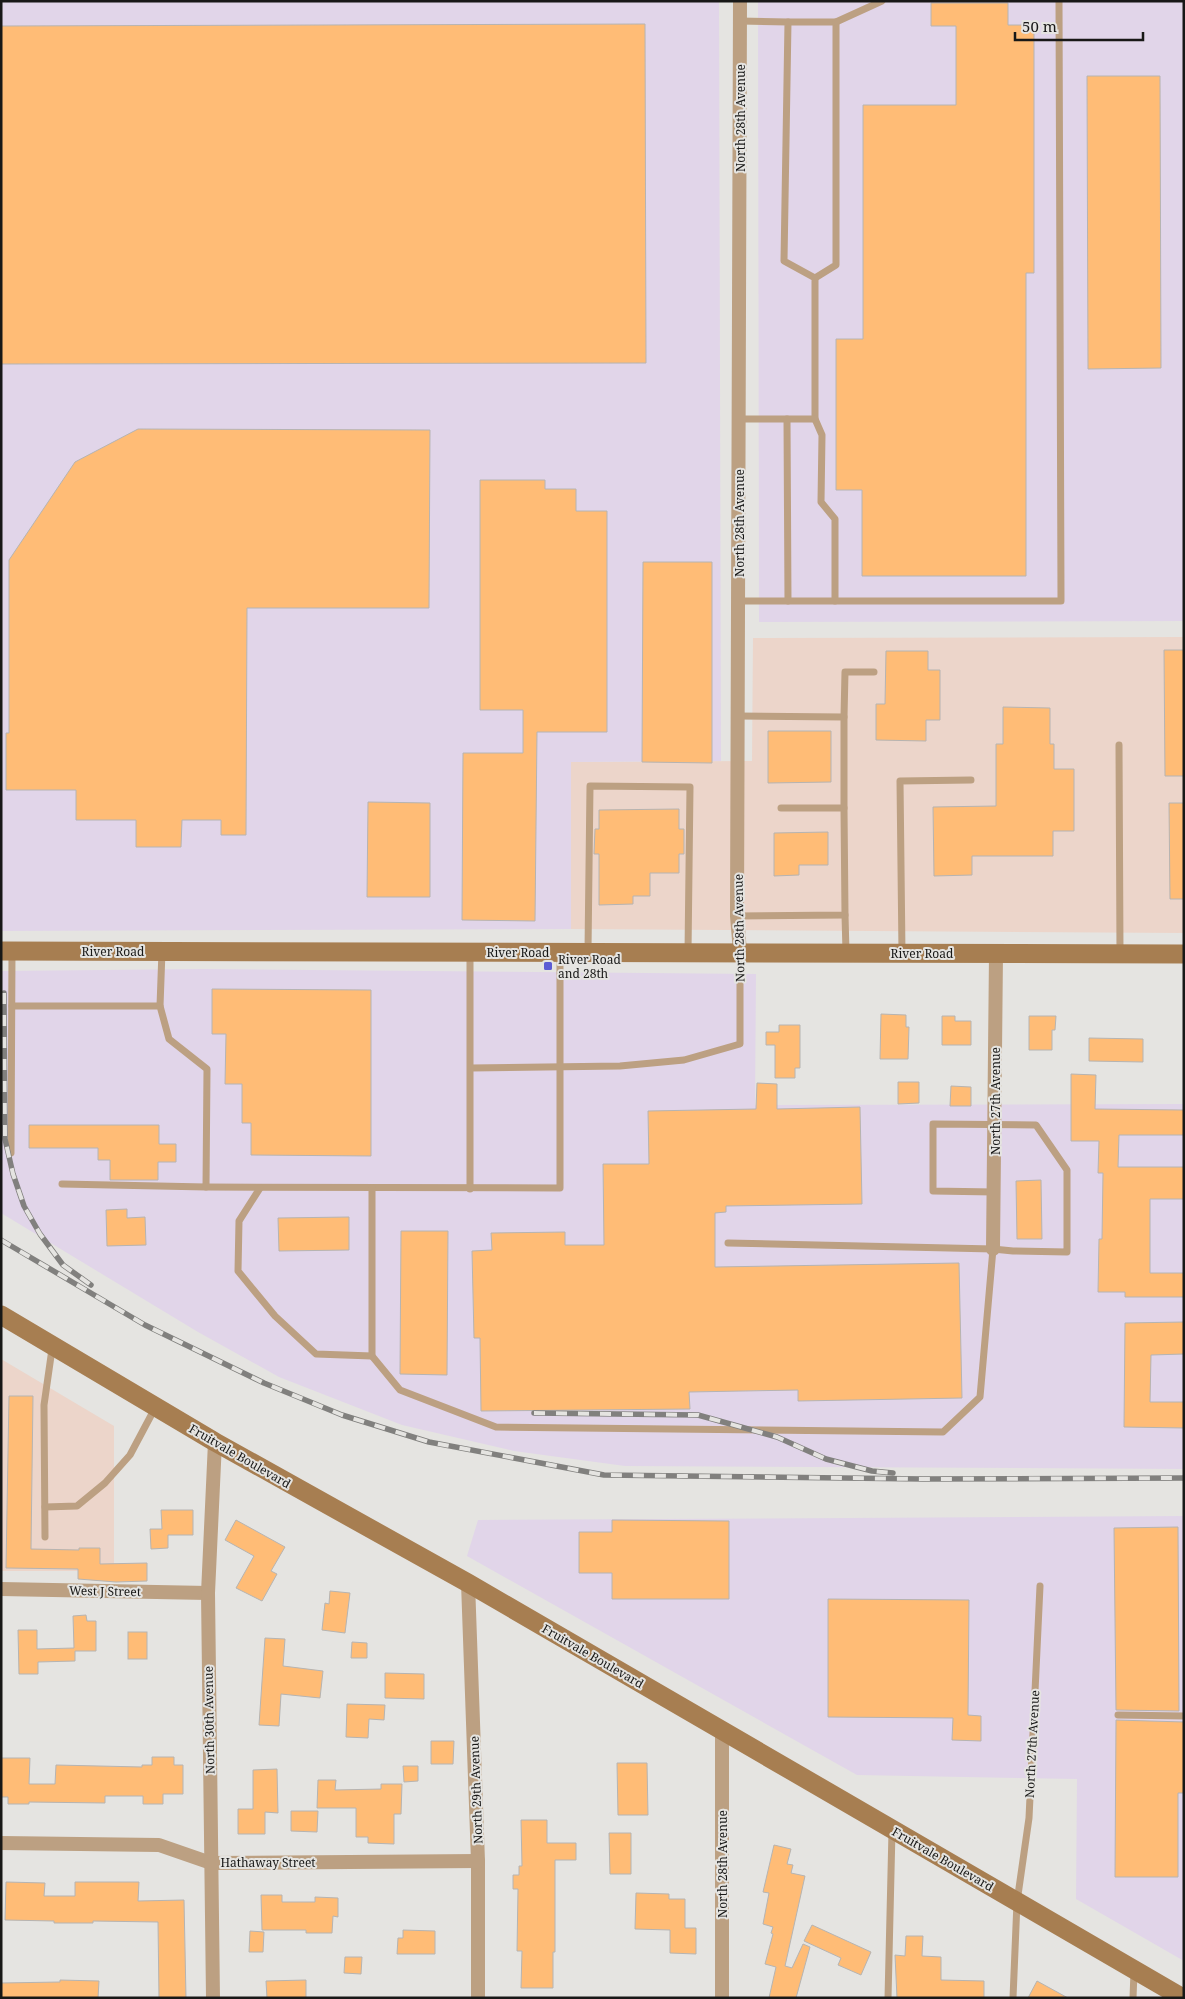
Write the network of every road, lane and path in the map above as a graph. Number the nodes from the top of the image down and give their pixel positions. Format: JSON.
{"nodes":[{"id":1,"x":740,"y":1,"type":"edge"},
{"id":2,"x":882,"y":1,"type":"edge"},
{"id":3,"x":1059,"y":1,"type":"edge"},
{"id":4,"x":740,"y":22,"type":"junction"},
{"id":5,"x":788,"y":22,"type":"junction"},
{"id":6,"x":836,"y":22,"type":"junction"},
{"id":7,"x":815,"y":278,"type":"junction"},
{"id":8,"x":739,"y":419,"type":"junction"},
{"id":9,"x":787,"y":419,"type":"junction"},
{"id":10,"x":815,"y":419,"type":"junction"},
{"id":11,"x":738,"y":601,"type":"junction"},
{"id":12,"x":788,"y":601,"type":"junction"},
{"id":13,"x":835,"y":601,"type":"junction"},
{"id":14,"x":874,"y":672,"type":"dead end"},
{"id":15,"x":738,"y":716,"type":"junction"},
{"id":16,"x":844,"y":717,"type":"junction"},
{"id":17,"x":1119,"y":745,"type":"dead end"},
{"id":18,"x":972,"y":780,"type":"dead end"},
{"id":19,"x":781,"y":808,"type":"dead end"},
{"id":20,"x":844,"y":808,"type":"junction"},
{"id":21,"x":845,"y":915,"type":"junction"},
{"id":22,"x":738,"y":916,"type":"junction"},
{"id":23,"x":7,"y":950,"type":"edge"},
{"id":24,"x":162,"y":951,"type":"junction"},
{"id":25,"x":470,"y":951,"type":"junction"},
{"id":26,"x":560,"y":952,"type":"junction"},
{"id":27,"x":588,"y":952,"type":"junction"},
{"id":28,"x":688,"y":952,"type":"junction"},
{"id":29,"x":740,"y":952,"type":"junction"},
{"id":30,"x":846,"y":953,"type":"junction"},
{"id":31,"x":902,"y":953,"type":"junction"},
{"id":32,"x":996,"y":954,"type":"junction"},
{"id":33,"x":1120,"y":954,"type":"junction"},
{"id":34,"x":1184,"y":954,"type":"edge"},
{"id":35,"x":12,"y":1006,"type":"junction"},
{"id":36,"x":160,"y":1006,"type":"junction"},
{"id":37,"x":471,"y":1068,"type":"junction"},
{"id":38,"x":560,"y":1068,"type":"junction"},
{"id":39,"x":995,"y":1123,"type":"junction"},
{"id":40,"x":11,"y":1153,"type":"dead end"},
{"id":41,"x":62,"y":1184,"type":"dead end"},
{"id":42,"x":206,"y":1187,"type":"junction"},
{"id":43,"x":260,"y":1188,"type":"junction"},
{"id":44,"x":372,"y":1188,"type":"junction"},
{"id":45,"x":470,"y":1189,"type":"junction"},
{"id":46,"x":994,"y":1192,"type":"junction"},
{"id":47,"x":728,"y":1243,"type":"dead end"},
{"id":48,"x":993,"y":1248,"type":"junction"},
{"id":49,"x":1,"y":1315,"type":"edge"},
{"id":50,"x":53,"y":1346,"type":"junction"},
{"id":51,"x":372,"y":1356,"type":"junction"},
{"id":52,"x":156,"y":1407,"type":"junction"},
{"id":53,"x":215,"y":1442,"type":"junction"},
{"id":54,"x":45,"y":1507,"type":"junction"},
{"id":55,"x":45,"y":1537,"type":"dead end"},
{"id":56,"x":468,"y":1583,"type":"junction"},
{"id":57,"x":1040,"y":1586,"type":"dead end"},
{"id":58,"x":1,"y":1589,"type":"edge"},
{"id":59,"x":208,"y":1593,"type":"junction"},
{"id":60,"x":1118,"y":1716,"type":"dead end"},
{"id":61,"x":1184,"y":1716,"type":"edge"},
{"id":62,"x":722,"y":1731,"type":"junction"},
{"id":63,"x":892,"y":1829,"type":"junction"},
{"id":64,"x":1,"y":1843,"type":"edge"},
{"id":65,"x":478,"y":1861,"type":"junction"},
{"id":66,"x":211,"y":1863,"type":"junction"},
{"id":67,"x":1017,"y":1902,"type":"junction"},
{"id":68,"x":1134,"y":1969,"type":"junction"},
{"id":69,"x":213,"y":1998,"type":"edge"},
{"id":70,"x":478,"y":1998,"type":"edge"},
{"id":71,"x":722,"y":1998,"type":"edge"},
{"id":72,"x":888,"y":1998,"type":"edge"},
{"id":73,"x":1013,"y":1998,"type":"edge"},
{"id":74,"x":1133,"y":1998,"type":"edge"},
{"id":75,"x":1183,"y":1998,"type":"edge"}],
"edges":[{"from":1,"to":4,"type":"street","name":"North 28th Avenue"},
{"from":2,"to":6,"type":"lane"},
{"from":3,"to":13,"type":"lane"},
{"from":4,"to":5,"type":"lane"},
{"from":4,"to":8,"type":"street","name":"North 28th Avenue"},
{"from":5,"to":6,"type":"lane"},
{"from":5,"to":7,"type":"lane"},
{"from":6,"to":7,"type":"lane"},
{"from":7,"to":10,"type":"lane"},
{"from":8,"to":9,"type":"lane"},
{"from":8,"to":11,"type":"street","name":"North 28th Avenue"},
{"from":9,"to":10,"type":"lane"},
{"from":9,"to":12,"type":"lane"},
{"from":10,"to":13,"type":"lane"},
{"from":11,"to":12,"type":"lane"},
{"from":11,"to":15,"type":"street","name":"North 28th Avenue"},
{"from":12,"to":13,"type":"lane"},
{"from":14,"to":16,"type":"lane"},
{"from":15,"to":16,"type":"lane"},
{"from":15,"to":22,"type":"street","name":"North 28th Avenue"},
{"from":16,"to":20,"type":"lane"},
{"from":17,"to":33,"type":"lane"},
{"from":18,"to":31,"type":"lane"},
{"from":19,"to":20,"type":"lane"},
{"from":20,"to":21,"type":"lane"},
{"from":21,"to":22,"type":"lane"},
{"from":21,"to":30,"type":"lane"},
{"from":22,"to":29,"type":"street","name":"North 28th Avenue"},
{"from":23,"to":24,"type":"main road","name":"River Road"},
{"from":23,"to":35,"type":"lane"},
{"from":24,"to":25,"type":"main road","name":"River Road"},
{"from":24,"to":36,"type":"lane"},
{"from":25,"to":26,"type":"main road","name":"River Road"},
{"from":25,"to":37,"type":"lane"},
{"from":26,"to":27,"type":"main road","name":"River Road"},
{"from":26,"to":38,"type":"lane"},
{"from":27,"to":28,"type":"main road","name":"River Road"},
{"from":27,"to":28,"type":"lane"},
{"from":28,"to":29,"type":"main road","name":"River Road"},
{"from":29,"to":30,"type":"main road","name":"River Road"},
{"from":29,"to":38,"type":"lane","name":"North 28th Avenue"},
{"from":30,"to":31,"type":"main road","name":"River Road"},
{"from":31,"to":32,"type":"main road","name":"River Road"},
{"from":32,"to":33,"type":"main road","name":"River Road"},
{"from":32,"to":39,"type":"street","name":"North 27th Avenue"},
{"from":33,"to":34,"type":"main road","name":"River Road"},
{"from":35,"to":36,"type":"lane"},
{"from":35,"to":40,"type":"lane"},
{"from":36,"to":42,"type":"lane"},
{"from":37,"to":38,"type":"lane"},
{"from":37,"to":45,"type":"lane"},
{"from":38,"to":45,"type":"lane"},
{"from":39,"to":46,"type":"street","name":"North 27th Avenue"},
{"from":39,"to":46,"type":"lane"},
{"from":39,"to":48,"type":"lane"},
{"from":41,"to":42,"type":"lane"},
{"from":42,"to":43,"type":"lane"},
{"from":43,"to":44,"type":"lane"},
{"from":43,"to":51,"type":"lane"},
{"from":44,"to":45,"type":"lane"},
{"from":44,"to":51,"type":"lane"},
{"from":46,"to":48,"type":"street","name":"North 27th Avenue"},
{"from":47,"to":48,"type":"lane"},
{"from":48,"to":51,"type":"lane"},
{"from":49,"to":50,"type":"main road","name":"Fruitvale Boulevard"},
{"from":50,"to":52,"type":"main road","name":"Fruitvale Boulevard"},
{"from":50,"to":54,"type":"lane"},
{"from":52,"to":53,"type":"main road","name":"Fruitvale Boulevard"},
{"from":52,"to":54,"type":"lane"},
{"from":53,"to":56,"type":"main road","name":"Fruitvale Boulevard"},
{"from":53,"to":59,"type":"street","name":"North 30th Avenue"},
{"from":54,"to":55,"type":"lane"},
{"from":56,"to":62,"type":"main road","name":"Fruitvale Boulevard"},
{"from":56,"to":65,"type":"street","name":"North 29th Avenue"},
{"from":57,"to":67,"type":"lane","name":"North 27th Avenue"},
{"from":58,"to":59,"type":"street","name":"West J Street"},
{"from":59,"to":66,"type":"street","name":"North 30th Avenue"},
{"from":60,"to":61,"type":"lane"},
{"from":62,"to":63,"type":"main road","name":"Fruitvale Boulevard"},
{"from":62,"to":71,"type":"street","name":"North 28th Avenue"},
{"from":63,"to":67,"type":"main road","name":"Fruitvale Boulevard"},
{"from":63,"to":72,"type":"lane"},
{"from":64,"to":66,"type":"street","name":"Hathaway Street"},
{"from":65,"to":66,"type":"street","name":"Hathaway Street"},
{"from":65,"to":70,"type":"street","name":"North 29th Avenue"},
{"from":66,"to":69,"type":"street","name":"North 30th Avenue"},
{"from":67,"to":68,"type":"main road","name":"Fruitvale Boulevard"},
{"from":67,"to":73,"type":"lane","name":"North 27th Avenue"},
{"from":68,"to":74,"type":"lane"},
{"from":68,"to":75,"type":"main road","name":"Fruitvale Boulevard"}]}
